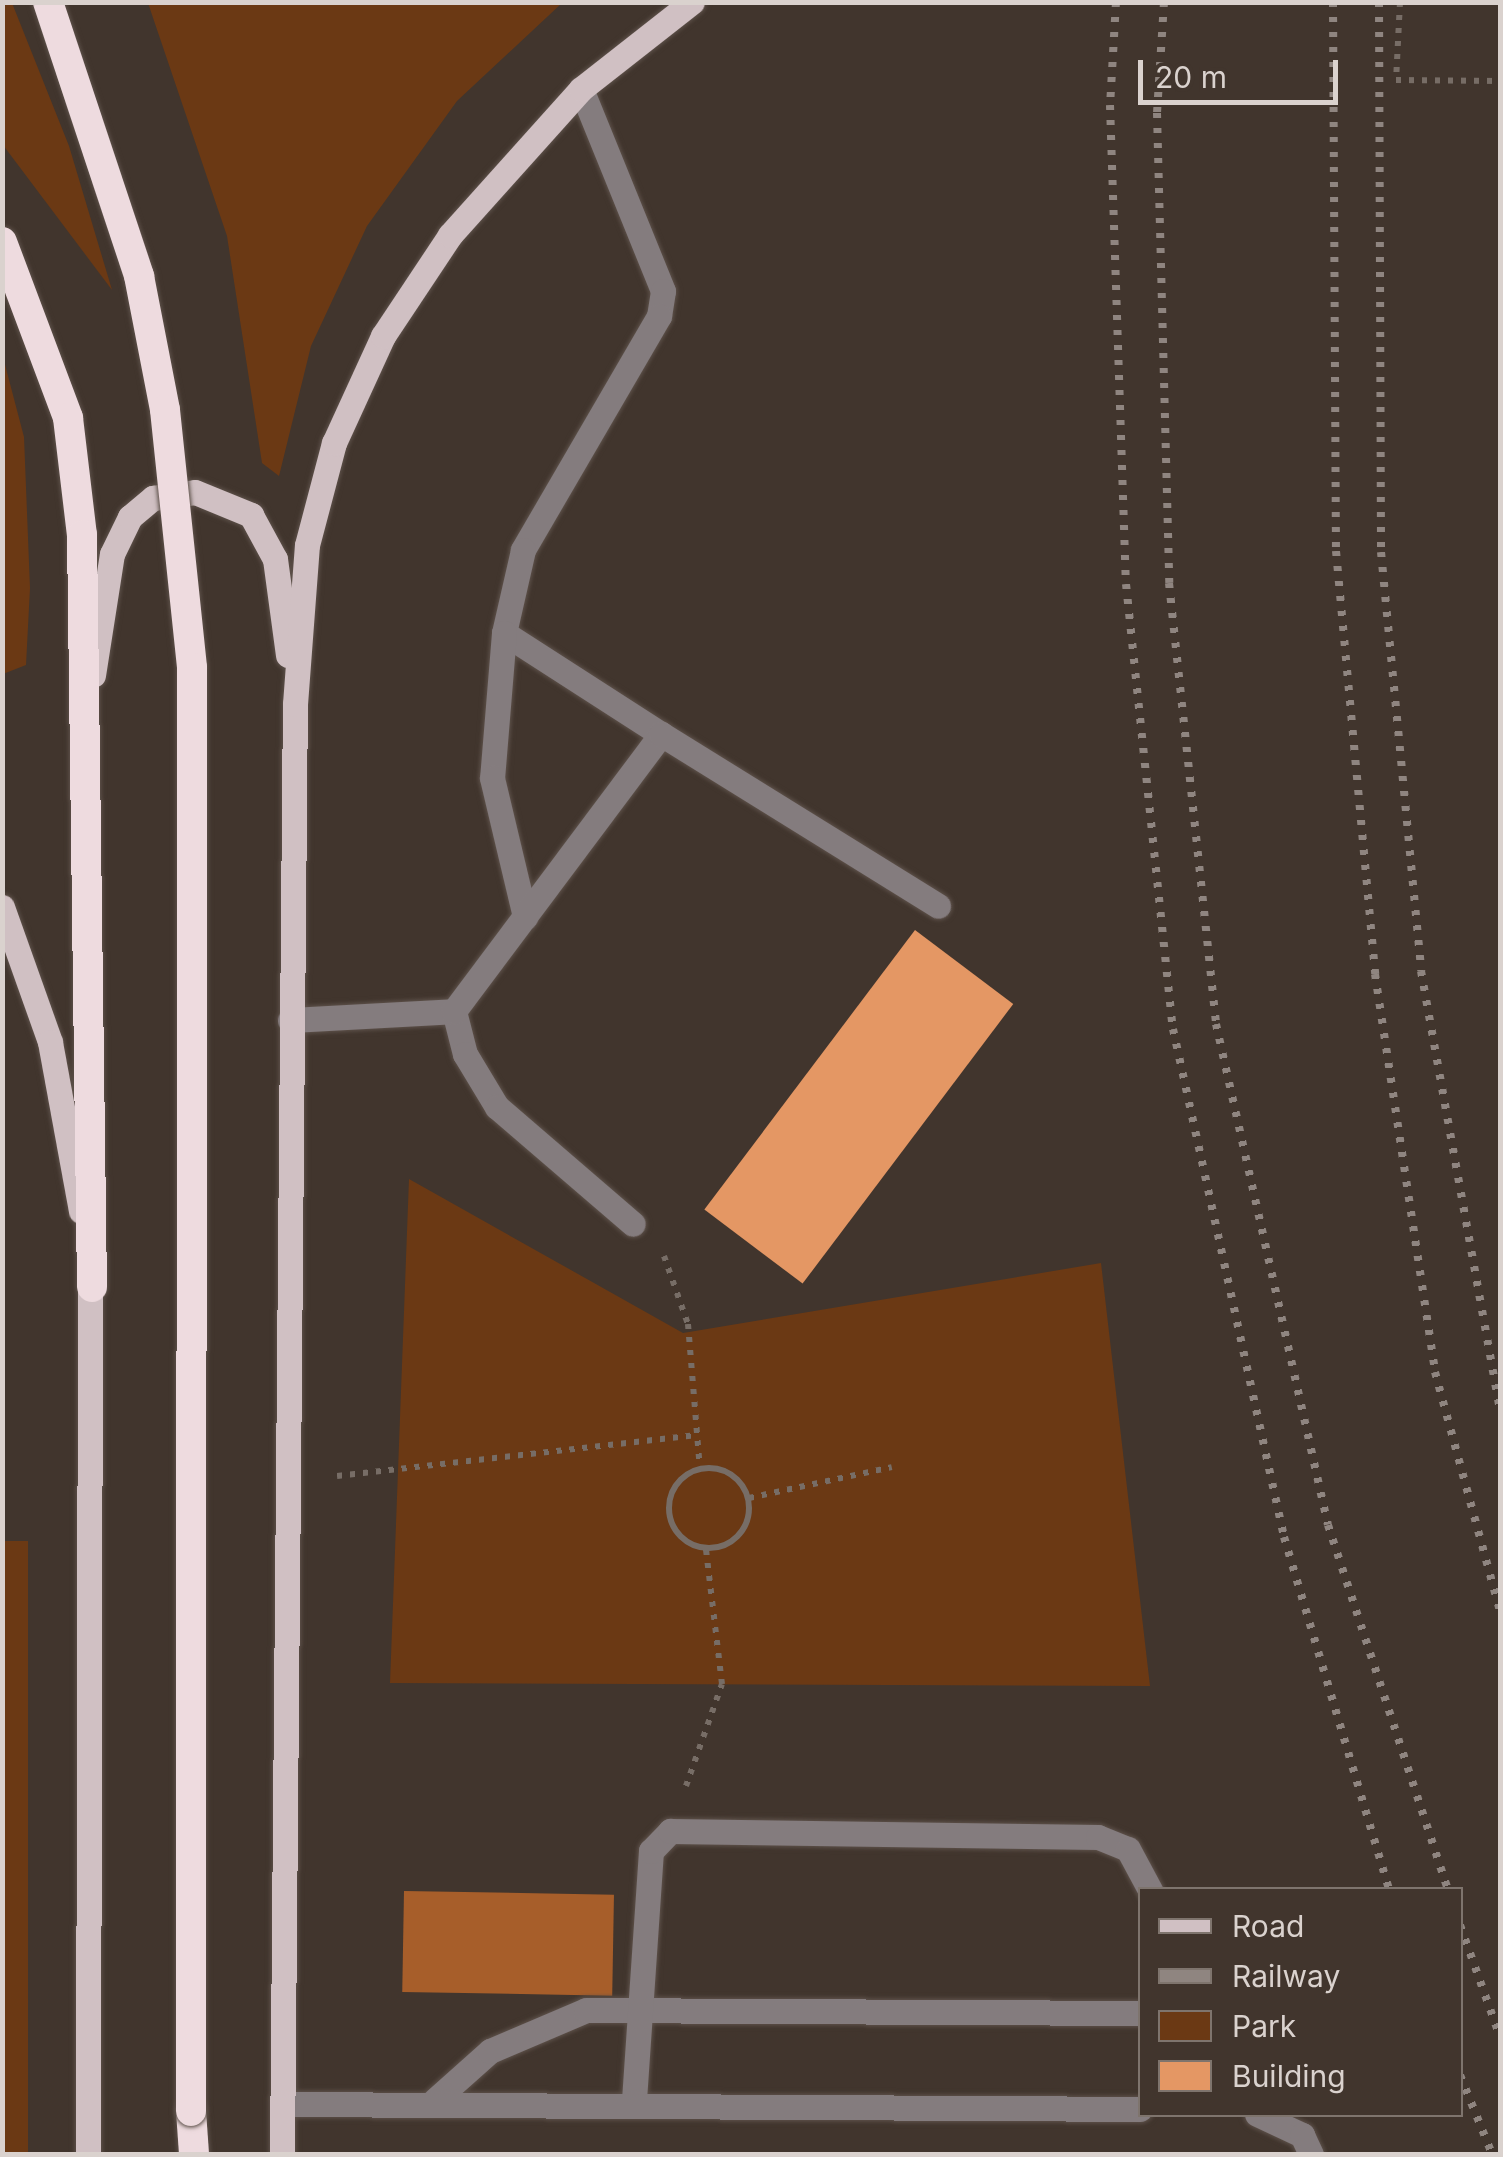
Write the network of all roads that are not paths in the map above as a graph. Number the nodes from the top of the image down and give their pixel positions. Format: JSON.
{"nodes":[{"id":1,"x":48,"y":2,"type":"edge"},
{"id":2,"x":692,"y":2,"type":"edge"},
{"id":3,"x":582,"y":89,"type":"junction"},
{"id":4,"x":2,"y":242,"type":"edge"},
{"id":5,"x":504,"y":633,"type":"junction"},
{"id":6,"x":90,"y":690,"type":"junction"},
{"id":7,"x":294,"y":704,"type":"junction"},
{"id":8,"x":661,"y":734,"type":"junction"},
{"id":9,"x":938,"y":906,"type":"dead end"},
{"id":10,"x":2,"y":908,"type":"edge"},
{"id":11,"x":524,"y":917,"type":"junction"},
{"id":12,"x":454,"y":1011,"type":"junction"},
{"id":13,"x":290,"y":1020,"type":"junction"},
{"id":14,"x":633,"y":1224,"type":"road end"},
{"id":15,"x":92,"y":1287,"type":"junction"},
{"id":16,"x":1148,"y":1887,"type":"edge"},
{"id":17,"x":640,"y":2004,"type":"junction"},
{"id":18,"x":1138,"y":2013,"type":"edge"},
{"id":19,"x":434,"y":2100,"type":"junction"},
{"id":20,"x":634,"y":2100,"type":"junction"},
{"id":21,"x":284,"y":2104,"type":"junction"},
{"id":22,"x":1138,"y":2109,"type":"edge"},
{"id":23,"x":1263,"y":2117,"type":"edge"},
{"id":24,"x":88,"y":2154,"type":"edge"},
{"id":25,"x":194,"y":2154,"type":"edge"},
{"id":26,"x":282,"y":2154,"type":"edge"},
{"id":27,"x":1311,"y":2154,"type":"edge"}],
"edges":[{"from":1,"to":25,"type":"highway","bridge":true},
{"from":2,"to":3,"type":"main road"},
{"from":3,"to":5,"type":"lane"},
{"from":3,"to":7,"type":"main road"},
{"from":4,"to":6,"type":"highway"},
{"from":5,"to":8,"type":"lane"},
{"from":5,"to":11,"type":"lane"},
{"from":6,"to":7,"type":"main road"},
{"from":6,"to":15,"type":"highway"},
{"from":7,"to":13,"type":"main road"},
{"from":8,"to":9,"type":"lane"},
{"from":8,"to":11,"type":"lane"},
{"from":10,"to":15,"type":"main road"},
{"from":11,"to":12,"type":"lane"},
{"from":12,"to":13,"type":"lane"},
{"from":12,"to":14,"type":"lane"},
{"from":13,"to":21,"type":"main road"},
{"from":15,"to":24,"type":"main road"},
{"from":16,"to":17,"type":"lane"},
{"from":17,"to":18,"type":"lane"},
{"from":17,"to":19,"type":"lane"},
{"from":17,"to":20,"type":"lane"},
{"from":19,"to":20,"type":"lane"},
{"from":19,"to":21,"type":"lane"},
{"from":20,"to":22,"type":"lane"},
{"from":21,"to":26,"type":"main road"},
{"from":23,"to":27,"type":"lane"}]}
